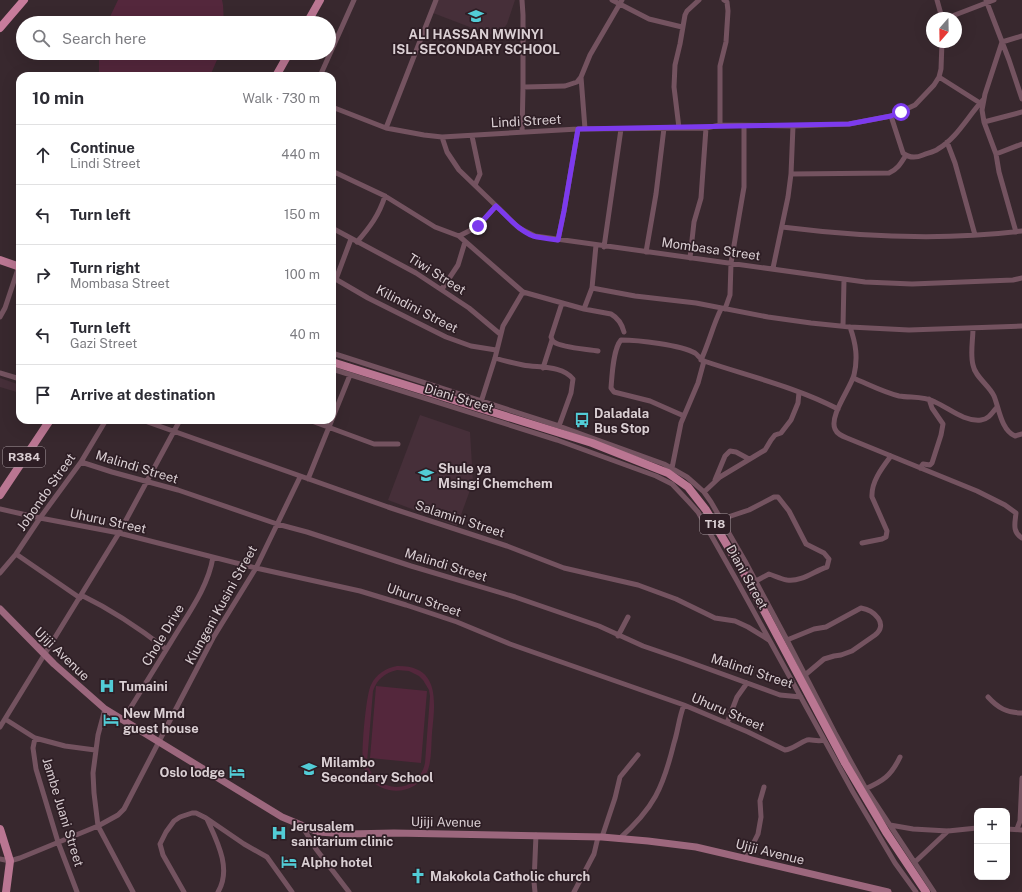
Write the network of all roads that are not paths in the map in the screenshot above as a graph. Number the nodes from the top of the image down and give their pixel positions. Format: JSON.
{"nodes":[{"id":1,"x":24,"y":0,"type":"edge"},
{"id":2,"x":320,"y":0,"type":"edge"},
{"id":3,"x":354,"y":0,"type":"edge"},
{"id":4,"x":436,"y":0,"type":"edge"},
{"id":5,"x":522,"y":0,"type":"edge"},
{"id":6,"x":612,"y":0,"type":"edge"},
{"id":7,"x":699,"y":0,"type":"edge"},
{"id":8,"x":724,"y":0,"type":"edge"},
{"id":9,"x":937,"y":0,"type":"edge"},
{"id":10,"x":994,"y":0,"type":"edge"},
{"id":11,"x":986,"y":1,"type":"edge"},
{"id":12,"x":621,"y":2,"type":"edge"},
{"id":13,"x":940,"y":12,"type":"edge"},
{"id":14,"x":961,"y":12,"type":"edge"},
{"id":15,"x":311,"y":16,"type":"edge"},
{"id":16,"x":682,"y":27,"type":"junction"},
{"id":17,"x":0,"y":28,"type":"edge"},
{"id":18,"x":1022,"y":36,"type":"edge"},
{"id":19,"x":336,"y":40,"type":"edge"},
{"id":20,"x":1002,"y":42,"type":"junction"},
{"id":21,"x":942,"y":48,"type":"edge"},
{"id":22,"x":285,"y":60,"type":"edge"},
{"id":23,"x":327,"y":60,"type":"edge"},
{"id":24,"x":278,"y":72,"type":"edge"},
{"id":25,"x":322,"y":72,"type":"edge"},
{"id":26,"x":581,"y":77,"type":"junction"},
{"id":27,"x":939,"y":77,"type":"junction"},
{"id":28,"x":522,"y":88,"type":"junction"},
{"id":29,"x":1022,"y":99,"type":"edge"},
{"id":30,"x":982,"y":102,"type":"junction"},
{"id":31,"x":336,"y":109,"type":"edge"},
{"id":32,"x":1022,"y":112,"type":"edge"},
{"id":33,"x":891,"y":116,"type":"junction"},
{"id":34,"x":984,"y":122,"type":"junction"},
{"id":35,"x":720,"y":126,"type":"junction"},
{"id":36,"x":744,"y":126,"type":"junction"},
{"id":37,"x":793,"y":126,"type":"junction"},
{"id":38,"x":386,"y":128,"type":"junction"},
{"id":39,"x":664,"y":128,"type":"junction"},
{"id":40,"x":679,"y":128,"type":"junction"},
{"id":41,"x":706,"y":128,"type":"junction"},
{"id":42,"x":578,"y":129,"type":"junction"},
{"id":43,"x":584,"y":129,"type":"junction"},
{"id":44,"x":621,"y":129,"type":"junction"},
{"id":45,"x":522,"y":132,"type":"junction"},
{"id":46,"x":472,"y":136,"type":"junction"},
{"id":47,"x":442,"y":137,"type":"junction"},
{"id":48,"x":947,"y":142,"type":"junction"},
{"id":49,"x":1022,"y":144,"type":"edge"},
{"id":50,"x":996,"y":154,"type":"junction"},
{"id":51,"x":906,"y":156,"type":"junction"},
{"id":52,"x":336,"y":173,"type":"edge"},
{"id":53,"x":791,"y":174,"type":"junction"},
{"id":54,"x":475,"y":185,"type":"junction"},
{"id":55,"x":385,"y":196,"type":"junction"},
{"id":56,"x":496,"y":206,"type":"junction"},
{"id":57,"x":782,"y":227,"type":"junction"},
{"id":58,"x":336,"y":230,"type":"edge"},
{"id":59,"x":1022,"y":231,"type":"edge"},
{"id":60,"x":1016,"y":232,"type":"junction"},
{"id":61,"x":975,"y":235,"type":"junction"},
{"id":62,"x":460,"y":236,"type":"junction"},
{"id":63,"x":351,"y":239,"type":"junction"},
{"id":64,"x":558,"y":240,"type":"junction"},
{"id":65,"x":357,"y":242,"type":"junction"},
{"id":66,"x":465,"y":242,"type":"junction"},
{"id":67,"x":596,"y":245,"type":"junction"},
{"id":68,"x":604,"y":246,"type":"junction"},
{"id":69,"x":646,"y":252,"type":"junction"},
{"id":70,"x":690,"y":258,"type":"junction"},
{"id":71,"x":0,"y":260,"type":"edge"},
{"id":72,"x":731,"y":263,"type":"junction"},
{"id":73,"x":16,"y":265,"type":"edge"},
{"id":74,"x":773,"y":268,"type":"junction"},
{"id":75,"x":336,"y":273,"type":"edge"},
{"id":76,"x":16,"y":275,"type":"edge"},
{"id":77,"x":1022,"y":278,"type":"edge"},
{"id":78,"x":336,"y":279,"type":"edge"},
{"id":79,"x":844,"y":280,"type":"junction"},
{"id":80,"x":592,"y":288,"type":"junction"},
{"id":81,"x":442,"y":289,"type":"junction"},
{"id":82,"x":523,"y":292,"type":"junction"},
{"id":83,"x":562,"y":304,"type":"junction"},
{"id":84,"x":584,"y":309,"type":"junction"},
{"id":85,"x":723,"y":309,"type":"junction"},
{"id":86,"x":0,"y":317,"type":"edge"},
{"id":87,"x":843,"y":326,"type":"junction"},
{"id":88,"x":1022,"y":326,"type":"edge"},
{"id":89,"x":850,"y":327,"type":"junction"},
{"id":90,"x":973,"y":328,"type":"junction"},
{"id":91,"x":624,"y":332,"type":"dead end"},
{"id":92,"x":500,"y":334,"type":"junction"},
{"id":93,"x":552,"y":340,"type":"junction"},
{"id":94,"x":496,"y":350,"type":"junction"},
{"id":95,"x":598,"y":351,"type":"dead end"},
{"id":96,"x":336,"y":354,"type":"edge"},
{"id":97,"x":495,"y":358,"type":"junction"},
{"id":98,"x":702,"y":361,"type":"junction"},
{"id":99,"x":336,"y":363,"type":"edge"},
{"id":100,"x":542,"y":368,"type":"junction"},
{"id":101,"x":336,"y":370,"type":"edge"},
{"id":102,"x":0,"y":373,"type":"edge"},
{"id":103,"x":350,"y":375,"type":"junction"},
{"id":104,"x":16,"y":378,"type":"edge"},
{"id":105,"x":853,"y":378,"type":"junction"},
{"id":106,"x":799,"y":392,"type":"junction"},
{"id":107,"x":929,"y":399,"type":"junction"},
{"id":108,"x":480,"y":404,"type":"junction"},
{"id":109,"x":996,"y":407,"type":"junction"},
{"id":110,"x":838,"y":409,"type":"junction"},
{"id":111,"x":336,"y":411,"type":"edge"},
{"id":112,"x":684,"y":416,"type":"junction"},
{"id":113,"x":47,"y":424,"type":"edge"},
{"id":114,"x":104,"y":424,"type":"edge"},
{"id":115,"x":154,"y":424,"type":"edge"},
{"id":116,"x":178,"y":424,"type":"edge"},
{"id":117,"x":321,"y":424,"type":"edge"},
{"id":118,"x":331,"y":424,"type":"edge"},
{"id":119,"x":559,"y":426,"type":"junction"},
{"id":120,"x":330,"y":427,"type":"junction"},
{"id":121,"x":174,"y":431,"type":"junction"},
{"id":122,"x":1022,"y":434,"type":"edge"},
{"id":123,"x":398,"y":444,"type":"dead end"},
{"id":124,"x":891,"y":456,"type":"junction"},
{"id":125,"x":749,"y":460,"type":"junction"},
{"id":126,"x":81,"y":462,"type":"junction"},
{"id":127,"x":920,"y":468,"type":"junction"},
{"id":128,"x":670,"y":469,"type":"junction"},
{"id":129,"x":300,"y":477,"type":"junction"},
{"id":130,"x":308,"y":479,"type":"junction"},
{"id":131,"x":715,"y":481,"type":"junction"},
{"id":132,"x":147,"y":482,"type":"junction"},
{"id":133,"x":704,"y":492,"type":"junction"},
{"id":134,"x":0,"y":495,"type":"edge"},
{"id":135,"x":0,"y":509,"type":"edge"},
{"id":136,"x":40,"y":518,"type":"junction"},
{"id":137,"x":722,"y":522,"type":"junction"},
{"id":138,"x":277,"y":524,"type":"junction"},
{"id":139,"x":119,"y":533,"type":"junction"},
{"id":140,"x":1022,"y":538,"type":"edge"},
{"id":141,"x":862,"y":543,"type":"dead end"},
{"id":142,"x":16,"y":554,"type":"junction"},
{"id":143,"x":213,"y":557,"type":"junction"},
{"id":144,"x":256,"y":568,"type":"junction"},
{"id":145,"x":0,"y":573,"type":"edge"},
{"id":146,"x":756,"y":581,"type":"junction"},
{"id":147,"x":81,"y":596,"type":"junction"},
{"id":148,"x":0,"y":609,"type":"edge"},
{"id":149,"x":628,"y":618,"type":"dead end"},
{"id":150,"x":618,"y":636,"type":"junction"},
{"id":151,"x":769,"y":640,"type":"junction"},
{"id":152,"x":788,"y":640,"type":"junction"},
{"id":153,"x":166,"y":649,"type":"junction"},
{"id":154,"x":45,"y":654,"type":"junction"},
{"id":155,"x":805,"y":675,"type":"junction"},
{"id":156,"x":747,"y":683,"type":"junction"},
{"id":157,"x":801,"y":697,"type":"junction"},
{"id":158,"x":988,"y":697,"type":"dead end"},
{"id":159,"x":684,"y":705,"type":"junction"},
{"id":160,"x":105,"y":710,"type":"junction"},
{"id":161,"x":1022,"y":713,"type":"edge"},
{"id":162,"x":5,"y":719,"type":"junction"},
{"id":163,"x":123,"y":720,"type":"junction"},
{"id":164,"x":727,"y":723,"type":"junction"},
{"id":165,"x":0,"y":727,"type":"edge"},
{"id":166,"x":35,"y":738,"type":"junction"},
{"id":167,"x":824,"y":740,"type":"junction"},
{"id":168,"x":159,"y":743,"type":"junction"},
{"id":169,"x":95,"y":750,"type":"junction"},
{"id":170,"x":638,"y":755,"type":"dead end"},
{"id":171,"x":900,"y":757,"type":"dead end"},
{"id":172,"x":1022,"y":778,"type":"edge"},
{"id":173,"x":764,"y":787,"type":"dead end"},
{"id":174,"x":864,"y":790,"type":"junction"},
{"id":175,"x":206,"y":818,"type":"junction"},
{"id":176,"x":890,"y":825,"type":"junction"},
{"id":177,"x":98,"y":826,"type":"junction"},
{"id":178,"x":302,"y":826,"type":"junction"},
{"id":179,"x":974,"y":828,"type":"edge"},
{"id":180,"x":0,"y":829,"type":"edge"},
{"id":181,"x":1019,"y":830,"type":"edge"},
{"id":182,"x":948,"y":831,"type":"junction"},
{"id":183,"x":536,"y":835,"type":"junction"},
{"id":184,"x":600,"y":837,"type":"junction"},
{"id":185,"x":619,"y":839,"type":"junction"},
{"id":186,"x":58,"y":842,"type":"junction"},
{"id":187,"x":746,"y":858,"type":"junction"},
{"id":188,"x":0,"y":860,"type":"edge"},
{"id":189,"x":10,"y":861,"type":"junction"},
{"id":190,"x":915,"y":862,"type":"junction"},
{"id":191,"x":6,"y":892,"type":"edge"},
{"id":192,"x":77,"y":892,"type":"edge"},
{"id":193,"x":133,"y":892,"type":"edge"},
{"id":194,"x":184,"y":892,"type":"edge"},
{"id":195,"x":218,"y":892,"type":"edge"},
{"id":196,"x":292,"y":892,"type":"edge"},
{"id":197,"x":349,"y":892,"type":"edge"},
{"id":198,"x":535,"y":892,"type":"edge"},
{"id":199,"x":574,"y":892,"type":"edge"},
{"id":200,"x":888,"y":892,"type":"edge"},
{"id":201,"x":916,"y":892,"type":"edge"},
{"id":202,"x":926,"y":892,"type":"edge"},
{"id":203,"x":934,"y":892,"type":"edge"}],
"edges":[{"from":1,"to":17,"type":"highway"},
{"from":2,"to":15,"type":"main road"},
{"from":3,"to":19,"type":"street"},
{"from":4,"to":38,"type":"street"},
{"from":5,"to":28,"type":"street"},
{"from":6,"to":12,"type":"street"},
{"from":7,"to":16,"type":"street"},
{"from":8,"to":35,"type":"street"},
{"from":9,"to":13,"type":"street"},
{"from":10,"to":11,"type":"street"},
{"from":11,"to":14,"type":"street"},
{"from":11,"to":20,"type":"street"},
{"from":12,"to":16,"type":"street"},
{"from":12,"to":26,"type":"street"},
{"from":16,"to":40,"type":"street"},
{"from":18,"to":20,"type":"street"},
{"from":20,"to":29,"type":"street"},
{"from":20,"to":30,"type":"street"},
{"from":21,"to":27,"type":"street"},
{"from":22,"to":24,"type":"main road"},
{"from":23,"to":25,"type":"street"},
{"from":26,"to":28,"type":"street"},
{"from":26,"to":43,"type":"street"},
{"from":27,"to":30,"type":"street"},
{"from":27,"to":33,"type":"street","name":"Lindi Street"},
{"from":28,"to":45,"type":"street"},
{"from":30,"to":34,"type":"street"},
{"from":30,"to":48,"type":"street"},
{"from":31,"to":38,"type":"street","name":"Lindi Street"},
{"from":32,"to":34,"type":"street"},
{"from":33,"to":37,"type":"street","name":"Lindi Street"},
{"from":33,"to":51,"type":"street"},
{"from":34,"to":50,"type":"street"},
{"from":35,"to":36,"type":"street","name":"Lindi Street"},
{"from":35,"to":41,"type":"street","name":"Lindi Street"},
{"from":36,"to":37,"type":"street","name":"Lindi Street"},
{"from":36,"to":72,"type":"street"},
{"from":37,"to":53,"type":"street"},
{"from":38,"to":47,"type":"street","name":"Lindi Street"},
{"from":39,"to":40,"type":"street","name":"Lindi Street"},
{"from":39,"to":44,"type":"street","name":"Lindi Street"},
{"from":39,"to":69,"type":"street"},
{"from":40,"to":41,"type":"street","name":"Lindi Street"},
{"from":41,"to":70,"type":"street"},
{"from":42,"to":43,"type":"street","name":"Lindi Street"},
{"from":42,"to":45,"type":"street","name":"Lindi Street"},
{"from":42,"to":64,"type":"street"},
{"from":43,"to":44,"type":"street","name":"Lindi Street"},
{"from":44,"to":68,"type":"street"},
{"from":45,"to":46,"type":"street","name":"Lindi Street"},
{"from":46,"to":47,"type":"street","name":"Lindi Street"},
{"from":46,"to":54,"type":"street"},
{"from":47,"to":54,"type":"street","name":"Mombasa Street"},
{"from":48,"to":51,"type":"street"},
{"from":48,"to":61,"type":"street"},
{"from":49,"to":50,"type":"street"},
{"from":50,"to":60,"type":"street"},
{"from":51,"to":53,"type":"street"},
{"from":52,"to":55,"type":"street"},
{"from":53,"to":57,"type":"street"},
{"from":54,"to":56,"type":"street","name":"Mombasa Street"},
{"from":55,"to":62,"type":"street"},
{"from":55,"to":65,"type":"street"},
{"from":56,"to":62,"type":"street"},
{"from":56,"to":64,"type":"street","name":"Mombasa Street"},
{"from":57,"to":61,"type":"street"},
{"from":57,"to":74,"type":"street"},
{"from":58,"to":63,"type":"street","name":"Tiwi Street"},
{"from":59,"to":60,"type":"street"},
{"from":60,"to":61,"type":"street"},
{"from":62,"to":66,"type":"street"},
{"from":63,"to":65,"type":"street","name":"Tiwi Street"},
{"from":63,"to":75,"type":"street"},
{"from":64,"to":67,"type":"street","name":"Mombasa Street"},
{"from":65,"to":81,"type":"street","name":"Tiwi Street"},
{"from":66,"to":81,"type":"street"},
{"from":66,"to":82,"type":"street"},
{"from":67,"to":68,"type":"street","name":"Mombasa Street"},
{"from":67,"to":80,"type":"street"},
{"from":68,"to":69,"type":"street","name":"Mombasa Street"},
{"from":69,"to":70,"type":"street","name":"Mombasa Street"},
{"from":70,"to":72,"type":"street","name":"Mombasa Street"},
{"from":71,"to":73,"type":"main road"},
{"from":72,"to":74,"type":"street","name":"Mombasa Street"},
{"from":72,"to":85,"type":"street"},
{"from":74,"to":79,"type":"street","name":"Mombasa Street"},
{"from":76,"to":86,"type":"street"},
{"from":77,"to":79,"type":"street","name":"Mombasa Street"},
{"from":78,"to":94,"type":"street","name":"Kilindini Street"},
{"from":79,"to":87,"type":"street"},
{"from":80,"to":84,"type":"street"},
{"from":80,"to":85,"type":"street"},
{"from":81,"to":92,"type":"street","name":"Tiwi Street"},
{"from":82,"to":83,"type":"street"},
{"from":82,"to":92,"type":"street"},
{"from":83,"to":84,"type":"street"},
{"from":83,"to":93,"type":"street"},
{"from":84,"to":91,"type":"street"},
{"from":85,"to":87,"type":"street"},
{"from":85,"to":98,"type":"street"},
{"from":87,"to":89,"type":"street"},
{"from":88,"to":90,"type":"street"},
{"from":89,"to":90,"type":"street"},
{"from":89,"to":105,"type":"street"},
{"from":90,"to":109,"type":"street"},
{"from":92,"to":94,"type":"street"},
{"from":93,"to":95,"type":"street"},
{"from":93,"to":100,"type":"street"},
{"from":94,"to":97,"type":"street"},
{"from":96,"to":108,"type":"street"},
{"from":97,"to":100,"type":"street"},
{"from":97,"to":108,"type":"street"},
{"from":98,"to":106,"type":"street"},
{"from":98,"to":112,"type":"street"},
{"from":98,"to":112,"type":"street"},
{"from":99,"to":108,"type":"main road","number":"T18"},
{"from":100,"to":119,"type":"street"},
{"from":101,"to":103,"type":"street","name":"Diani Street"},
{"from":102,"to":104,"type":"street"},
{"from":103,"to":111,"type":"street"},
{"from":103,"to":151,"type":"street","name":"Diani Street"},
{"from":105,"to":107,"type":"street"},
{"from":105,"to":110,"type":"street"},
{"from":106,"to":110,"type":"street"},
{"from":106,"to":125,"type":"street"},
{"from":107,"to":109,"type":"street"},
{"from":107,"to":127,"type":"street"},
{"from":108,"to":119,"type":"street"},
{"from":108,"to":128,"type":"main road","number":"T18"},
{"from":109,"to":122,"type":"street"},
{"from":110,"to":124,"type":"street"},
{"from":112,"to":128,"type":"street"},
{"from":113,"to":134,"type":"main road","number":"R384"},
{"from":114,"to":126,"type":"street","name":"Jobondo Street"},
{"from":115,"to":121,"type":"street","name":"Salamini Street"},
{"from":116,"to":121,"type":"street"},
{"from":117,"to":120,"type":"street"},
{"from":118,"to":120,"type":"street"},
{"from":119,"to":128,"type":"street"},
{"from":120,"to":123,"type":"street"},
{"from":120,"to":130,"type":"street"},
{"from":121,"to":129,"type":"street","name":"Salamini Street"},
{"from":121,"to":132,"type":"street"},
{"from":124,"to":127,"type":"street"},
{"from":124,"to":141,"type":"street"},
{"from":125,"to":131,"type":"street"},
{"from":125,"to":131,"type":"street"},
{"from":126,"to":132,"type":"street","name":"Malindi Street"},
{"from":126,"to":136,"type":"street","name":"Jobondo Street"},
{"from":127,"to":140,"type":"street"},
{"from":128,"to":133,"type":"street"},
{"from":128,"to":174,"type":"main road","number":"T18"},
{"from":129,"to":130,"type":"street","name":"Salamini Street"},
{"from":129,"to":138,"type":"street","name":"Kiungeni Kusini Street"},
{"from":130,"to":151,"type":"street","name":"Salamini Street"},
{"from":131,"to":133,"type":"street"},
{"from":132,"to":138,"type":"street","name":"Malindi Street"},
{"from":132,"to":139,"type":"street"},
{"from":133,"to":137,"type":"street"},
{"from":135,"to":136,"type":"street","name":"Uhuru Street"},
{"from":136,"to":139,"type":"street","name":"Uhuru Street"},
{"from":136,"to":142,"type":"street","name":"Jobondo Street"},
{"from":137,"to":146,"type":"street"},
{"from":137,"to":146,"type":"street"},
{"from":138,"to":144,"type":"street","name":"Kiungeni Kusini Street"},
{"from":138,"to":150,"type":"street","name":"Malindi Street"},
{"from":139,"to":143,"type":"street","name":"Uhuru Street"},
{"from":139,"to":147,"type":"street"},
{"from":142,"to":145,"type":"street","name":"Jobondo Street"},
{"from":142,"to":147,"type":"street"},
{"from":143,"to":144,"type":"street","name":"Uhuru Street"},
{"from":143,"to":153,"type":"street","name":"Chole Drive"},
{"from":144,"to":159,"type":"street","name":"Uhuru Street"},
{"from":144,"to":168,"type":"street","name":"Kiungeni Kusini Street"},
{"from":146,"to":152,"type":"street"},
{"from":147,"to":153,"type":"street"},
{"from":147,"to":154,"type":"street"},
{"from":148,"to":154,"type":"main road","name":"Ujiji Avenue"},
{"from":149,"to":150,"type":"street"},
{"from":150,"to":156,"type":"street","name":"Malindi Street"},
{"from":151,"to":157,"type":"street","name":"Diani Street"},
{"from":152,"to":155,"type":"street"},
{"from":152,"to":155,"type":"street"},
{"from":153,"to":163,"type":"street","name":"Chole Drive"},
{"from":154,"to":160,"type":"main road","name":"Ujiji Avenue"},
{"from":154,"to":162,"type":"street"},
{"from":155,"to":174,"type":"street"},
{"from":156,"to":157,"type":"street","name":"Malindi Street"},
{"from":156,"to":164,"type":"street"},
{"from":157,"to":167,"type":"street","name":"Diani Street"},
{"from":158,"to":161,"type":"street"},
{"from":159,"to":164,"type":"street","name":"Uhuru Street"},
{"from":159,"to":185,"type":"street"},
{"from":160,"to":163,"type":"main road","name":"Ujiji Avenue"},
{"from":160,"to":169,"type":"street"},
{"from":162,"to":165,"type":"street"},
{"from":162,"to":166,"type":"street"},
{"from":163,"to":168,"type":"main road","name":"Ujiji Avenue"},
{"from":164,"to":167,"type":"street","name":"Uhuru Street"},
{"from":166,"to":169,"type":"street"},
{"from":166,"to":186,"type":"street","name":"Jambe Juani Street"},
{"from":167,"to":201,"type":"street","name":"Diani Street"},
{"from":168,"to":177,"type":"street","name":"Kiungeni Kusini Street"},
{"from":168,"to":178,"type":"main road","name":"Ujiji Avenue"},
{"from":169,"to":177,"type":"street"},
{"from":170,"to":184,"type":"street"},
{"from":171,"to":174,"type":"street"},
{"from":172,"to":181,"type":"street"},
{"from":173,"to":187,"type":"street"},
{"from":174,"to":176,"type":"street"},
{"from":174,"to":202,"type":"main road","number":"T18"},
{"from":175,"to":194,"type":"street"},
{"from":175,"to":195,"type":"street"},
{"from":175,"to":196,"type":"street"},
{"from":176,"to":182,"type":"street"},
{"from":176,"to":190,"type":"street"},
{"from":177,"to":186,"type":"street","name":"Kiungeni Kusini Street"},
{"from":177,"to":193,"type":"street"},
{"from":178,"to":183,"type":"main road","name":"Ujiji Avenue"},
{"from":178,"to":197,"type":"street"},
{"from":179,"to":182,"type":"street"},
{"from":180,"to":189,"type":"main road"},
{"from":182,"to":190,"type":"street"},
{"from":183,"to":184,"type":"main road","name":"Ujiji Avenue"},
{"from":183,"to":198,"type":"street"},
{"from":184,"to":185,"type":"main road","name":"Ujiji Avenue"},
{"from":184,"to":199,"type":"street"},
{"from":185,"to":187,"type":"main road","name":"Ujiji Avenue"},
{"from":186,"to":189,"type":"street","name":"Kiungeni Kusini Street"},
{"from":186,"to":192,"type":"street","name":"Jambe Juani Street"},
{"from":187,"to":200,"type":"main road","name":"Ujiji Avenue"},
{"from":188,"to":189,"type":"street"},
{"from":189,"to":191,"type":"main road"},
{"from":190,"to":203,"type":"street"}]}
